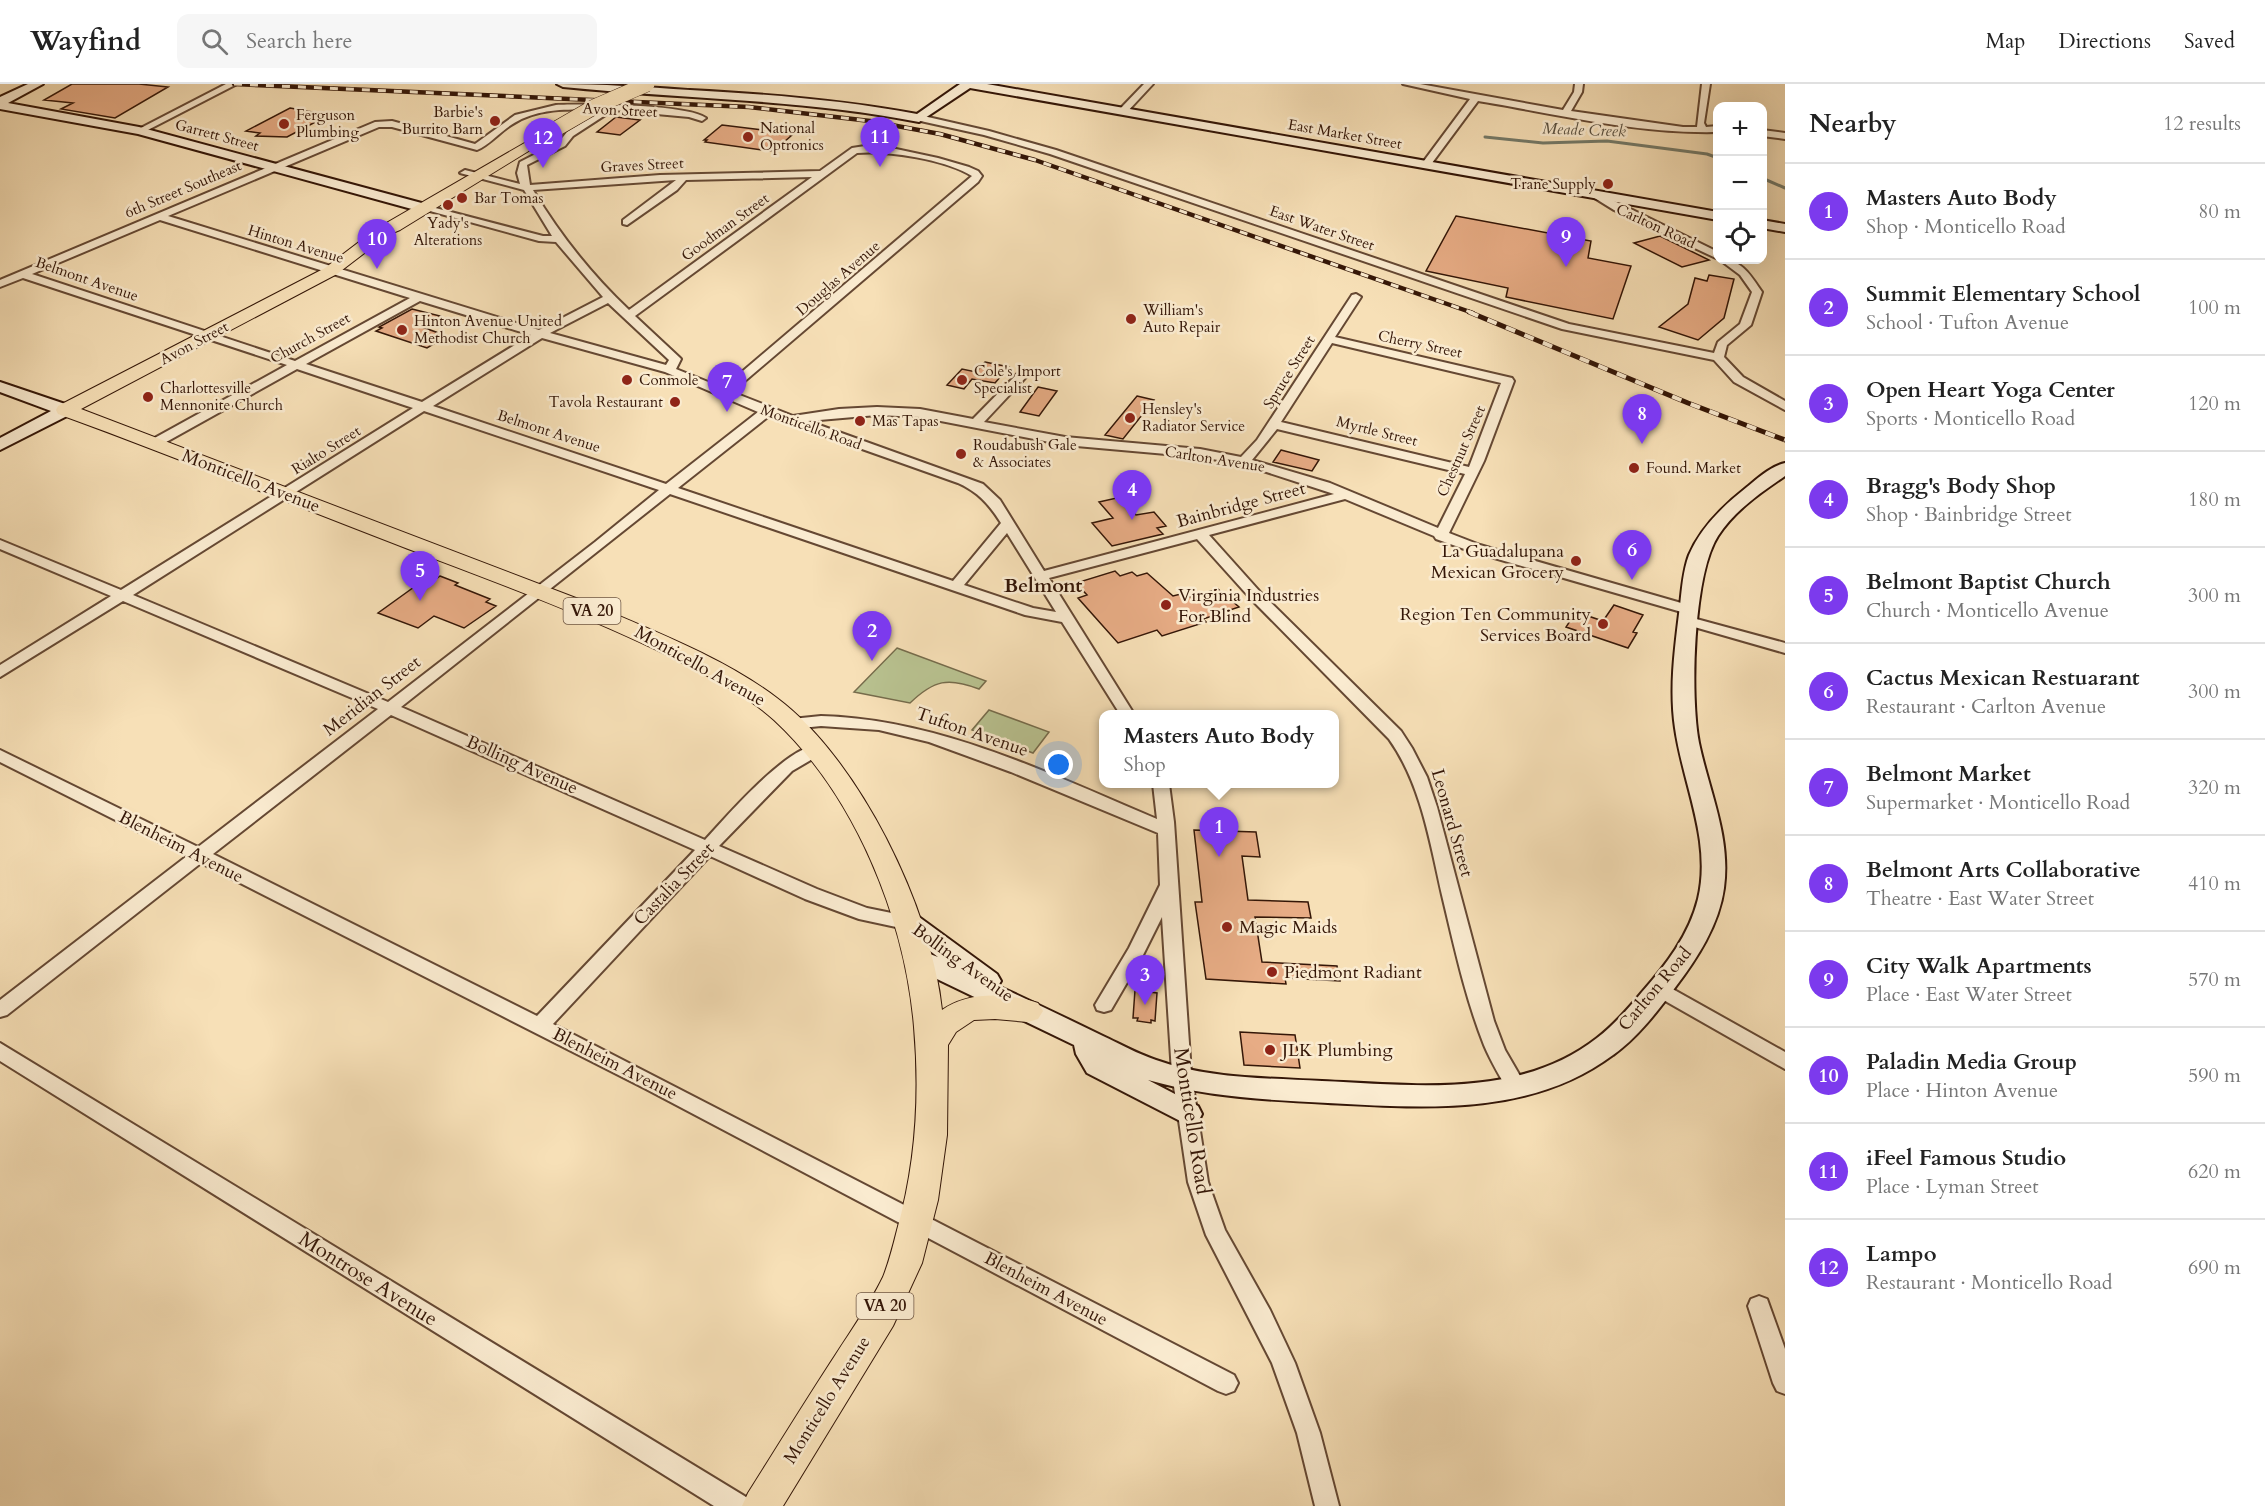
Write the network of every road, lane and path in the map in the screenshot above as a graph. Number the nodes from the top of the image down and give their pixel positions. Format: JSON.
{"nodes":[{"id":1,"x":37,"y":84,"type":"edge"},
{"id":2,"x":233,"y":84,"type":"edge"},
{"id":3,"x":563,"y":84,"type":"edge"},
{"id":4,"x":632,"y":84,"type":"edge"},
{"id":5,"x":647,"y":84,"type":"edge"},
{"id":6,"x":968,"y":84,"type":"edge"},
{"id":7,"x":1149,"y":84,"type":"edge"},
{"id":8,"x":1407,"y":84,"type":"edge"},
{"id":9,"x":1412,"y":84,"type":"edge"},
{"id":10,"x":1580,"y":84,"type":"edge"},
{"id":11,"x":1706,"y":84,"type":"edge"},
{"id":12,"x":1476,"y":98,"type":"junction"},
{"id":13,"x":0,"y":103,"type":"edge"},
{"id":14,"x":610,"y":109,"type":"junction"},
{"id":15,"x":1123,"y":111,"type":"junction"},
{"id":16,"x":1566,"y":113,"type":"junction"},
{"id":17,"x":702,"y":118,"type":"dead end"},
{"id":18,"x":919,"y":118,"type":"junction"},
{"id":19,"x":378,"y":124,"type":"joint"},
{"id":20,"x":1702,"y":129,"type":"junction"},
{"id":21,"x":1713,"y":129,"type":"edge"},
{"id":22,"x":139,"y":130,"type":"junction"},
{"id":23,"x":1767,"y":134,"type":"edge"},
{"id":24,"x":1785,"y":136,"type":"edge"},
{"id":25,"x":530,"y":140,"type":"junction"},
{"id":26,"x":1426,"y":165,"type":"junction"},
{"id":27,"x":274,"y":167,"type":"junction"},
{"id":28,"x":822,"y":174,"type":"junction"},
{"id":29,"x":471,"y":175,"type":"junction"},
{"id":30,"x":684,"y":177,"type":"junction"},
{"id":31,"x":970,"y":184,"type":"joint"},
{"id":32,"x":526,"y":188,"type":"junction"},
{"id":33,"x":1596,"y":195,"type":"junction"},
{"id":34,"x":418,"y":206,"type":"junction"},
{"id":35,"x":1713,"y":215,"type":"edge"},
{"id":36,"x":157,"y":216,"type":"junction"},
{"id":37,"x":627,"y":222,"type":"dead end"},
{"id":38,"x":1767,"y":225,"type":"edge"},
{"id":39,"x":1785,"y":228,"type":"edge"},
{"id":40,"x":558,"y":239,"type":"junction"},
{"id":41,"x":1713,"y":254,"type":"edge"},
{"id":42,"x":1731,"y":264,"type":"edge"},
{"id":43,"x":331,"y":271,"type":"junction"},
{"id":44,"x":21,"y":274,"type":"junction"},
{"id":45,"x":0,"y":284,"type":"edge"},
{"id":46,"x":419,"y":297,"type":"junction"},
{"id":47,"x":1356,"y":297,"type":"dead end"},
{"id":48,"x":609,"y":298,"type":"junction"},
{"id":49,"x":628,"y":316,"type":"junction"},
{"id":50,"x":542,"y":334,"type":"junction"},
{"id":51,"x":206,"y":336,"type":"junction"},
{"id":52,"x":1327,"y":339,"type":"junction"},
{"id":53,"x":1718,"y":357,"type":"junction"},
{"id":54,"x":296,"y":365,"type":"junction"},
{"id":55,"x":669,"y":370,"type":"junction"},
{"id":56,"x":141,"y":371,"type":"junction"},
{"id":57,"x":1024,"y":373,"type":"dead end"},
{"id":58,"x":1506,"y":379,"type":"joint"},
{"id":59,"x":0,"y":387,"type":"edge"},
{"id":60,"x":724,"y":393,"type":"junction"},
{"id":61,"x":1785,"y":406,"type":"edge"},
{"id":62,"x":424,"y":408,"type":"junction"},
{"id":63,"x":65,"y":410,"type":"junction"},
{"id":64,"x":767,"y":411,"type":"junction"},
{"id":65,"x":791,"y":420,"type":"junction"},
{"id":66,"x":975,"y":424,"type":"junction"},
{"id":67,"x":1273,"y":424,"type":"junction"},
{"id":68,"x":124,"y":431,"type":"junction"},
{"id":69,"x":154,"y":443,"type":"junction"},
{"id":70,"x":0,"y":445,"type":"edge"},
{"id":71,"x":1244,"y":461,"type":"junction"},
{"id":72,"x":1785,"y":468,"type":"edge"},
{"id":73,"x":1473,"y":471,"type":"junction"},
{"id":74,"x":668,"y":489,"type":"junction"},
{"id":75,"x":286,"y":495,"type":"junction"},
{"id":76,"x":1346,"y":495,"type":"junction"},
{"id":77,"x":1008,"y":524,"type":"junction"},
{"id":78,"x":1200,"y":534,"type":"junction"},
{"id":79,"x":1441,"y":536,"type":"junction"},
{"id":80,"x":0,"y":544,"type":"edge"},
{"id":81,"x":1040,"y":576,"type":"junction"},
{"id":82,"x":956,"y":586,"type":"junction"},
{"id":83,"x":540,"y":591,"type":"junction"},
{"id":84,"x":121,"y":597,"type":"junction"},
{"id":85,"x":1690,"y":615,"type":"junction"},
{"id":86,"x":1066,"y":618,"type":"junction"},
{"id":87,"x":1785,"y":648,"type":"edge"},
{"id":88,"x":0,"y":672,"type":"edge"},
{"id":89,"x":388,"y":709,"type":"junction"},
{"id":90,"x":1125,"y":710,"type":"edge"},
{"id":91,"x":792,"y":724,"type":"junction"},
{"id":92,"x":815,"y":750,"type":"junction"},
{"id":93,"x":0,"y":756,"type":"edge"},
{"id":94,"x":1161,"y":788,"type":"edge"},
{"id":95,"x":1165,"y":829,"type":"junction"},
{"id":96,"x":709,"y":847,"type":"junction"},
{"id":97,"x":200,"y":856,"type":"junction"},
{"id":98,"x":1169,"y":885,"type":"junction"},
{"id":99,"x":910,"y":923,"type":"junction"},
{"id":100,"x":919,"y":959,"type":"junction"},
{"id":101,"x":1660,"y":989,"type":"junction"},
{"id":102,"x":1104,"y":1005,"type":"dead end"},
{"id":103,"x":0,"y":1010,"type":"edge"},
{"id":104,"x":1028,"y":1011,"type":"junction"},
{"id":105,"x":539,"y":1026,"type":"junction"},
{"id":106,"x":1086,"y":1041,"type":"junction"},
{"id":107,"x":931,"y":1049,"type":"junction"},
{"id":108,"x":0,"y":1051,"type":"edge"},
{"id":109,"x":1785,"y":1061,"type":"edge"},
{"id":110,"x":1183,"y":1080,"type":"junction"},
{"id":111,"x":1518,"y":1088,"type":"junction"},
{"id":112,"x":1188,"y":1114,"type":"junction"},
{"id":113,"x":917,"y":1220,"type":"junction"},
{"id":114,"x":1759,"y":1306,"type":"dead end"},
{"id":115,"x":1226,"y":1383,"type":"dead end"},
{"id":116,"x":1785,"y":1383,"type":"edge"},
{"id":117,"x":737,"y":1506,"type":"edge"},
{"id":118,"x":761,"y":1506,"type":"edge"},
{"id":119,"x":1327,"y":1506,"type":"edge"}],
"edges":[{"from":1,"to":13,"type":"main road"},
{"from":2,"to":22,"type":"street"},
{"from":3,"to":18,"type":"main road"},
{"from":4,"to":25,"type":"main road"},
{"from":5,"to":25,"type":"main road","bridge":true},
{"from":6,"to":15,"type":"main road","name":"East Market Street"},
{"from":6,"to":18,"type":"main road"},
{"from":7,"to":15,"type":"street"},
{"from":8,"to":9,"type":"street"},
{"from":9,"to":12,"type":"street"},
{"from":10,"to":16,"type":"street"},
{"from":11,"to":20,"type":"street"},
{"from":12,"to":16,"type":"street"},
{"from":12,"to":26,"type":"street"},
{"from":13,"to":22,"type":"main road","name":"Garrett Street"},
{"from":14,"to":17,"type":"street","name":"Avon Street"},
{"from":14,"to":19,"type":"street","name":"Avon Street"},
{"from":14,"to":32,"type":"street"},
{"from":15,"to":26,"type":"main road","name":"East Market Street"},
{"from":16,"to":20,"type":"street"},
{"from":18,"to":53,"type":"street","name":"East Water Street"},
{"from":19,"to":27,"type":"street","name":"6th Street Southeast"},
{"from":20,"to":21,"type":"street"},
{"from":22,"to":27,"type":"main road","name":"Garrett Street"},
{"from":23,"to":24,"type":"street"},
{"from":25,"to":29,"type":"main road","name":"Avon Street"},
{"from":26,"to":33,"type":"main road","name":"East Market Street"},
{"from":27,"to":34,"type":"main road","name":"Garrett Street"},
{"from":27,"to":36,"type":"street","name":"6th Street Southeast"},
{"from":28,"to":30,"type":"street","name":"Graves Street"},
{"from":28,"to":31,"type":"street","name":"Goodman Street"},
{"from":28,"to":49,"type":"street","name":"Goodman Street"},
{"from":29,"to":32,"type":"street","name":"Graves Street"},
{"from":29,"to":34,"type":"main road","name":"Avon Street"},
{"from":30,"to":32,"type":"street","name":"Graves Street"},
{"from":30,"to":37,"type":"street"},
{"from":31,"to":60,"type":"street","name":"Douglas Avenue"},
{"from":32,"to":40,"type":"street"},
{"from":33,"to":35,"type":"main road","name":"East Market Street"},
{"from":33,"to":41,"type":"street","name":"Carlton Road"},
{"from":34,"to":40,"type":"street"},
{"from":34,"to":43,"type":"main road","name":"Avon Street"},
{"from":36,"to":43,"type":"street","name":"Hinton Avenue"},
{"from":36,"to":44,"type":"street","name":"6th Street Southeast"},
{"from":38,"to":39,"type":"main road"},
{"from":40,"to":48,"type":"street"},
{"from":42,"to":53,"type":"street"},
{"from":43,"to":46,"type":"street","name":"Hinton Avenue"},
{"from":43,"to":51,"type":"main road","name":"Avon Street"},
{"from":44,"to":45,"type":"street","name":"6th Street Southeast"},
{"from":44,"to":51,"type":"street","name":"Belmont Avenue"},
{"from":46,"to":50,"type":"street","name":"Hinton Avenue"},
{"from":46,"to":54,"type":"street","name":"Church Street"},
{"from":47,"to":52,"type":"street","name":"Spruce Street"},
{"from":48,"to":49,"type":"street"},
{"from":48,"to":50,"type":"street","name":"Rialto Street"},
{"from":49,"to":55,"type":"street"},
{"from":50,"to":55,"type":"street","name":"Hinton Avenue"},
{"from":50,"to":62,"type":"street","name":"Rialto Street"},
{"from":51,"to":54,"type":"street","name":"Belmont Avenue"},
{"from":51,"to":56,"type":"main road","name":"Avon Street"},
{"from":52,"to":58,"type":"street","name":"Cherry Street"},
{"from":52,"to":67,"type":"street","name":"Spruce Street"},
{"from":53,"to":61,"type":"street"},
{"from":54,"to":62,"type":"street","name":"Belmont Avenue"},
{"from":54,"to":69,"type":"street","name":"Church Street"},
{"from":55,"to":60,"type":"street","name":"Monticello Road"},
{"from":56,"to":63,"type":"main road","name":"Avon Street"},
{"from":56,"to":68,"type":"main road"},
{"from":57,"to":66,"type":"street"},
{"from":58,"to":73,"type":"street","name":"Chestnut Street"},
{"from":59,"to":63,"type":"main road","name":"Monticello Avenue"},
{"from":60,"to":64,"type":"street","name":"Monticello Road"},
{"from":62,"to":74,"type":"street","name":"Belmont Avenue"},
{"from":62,"to":75,"type":"street","name":"Rialto Street"},
{"from":63,"to":68,"type":"main road","name":"Monticello Avenue","number":"VA 20"},
{"from":63,"to":70,"type":"main road","name":"Avon Street"},
{"from":64,"to":65,"type":"street","name":"Monticello Road"},
{"from":64,"to":74,"type":"street","name":"Meridian Street"},
{"from":65,"to":66,"type":"street","name":"Carlton Avenue"},
{"from":65,"to":77,"type":"street","name":"Monticello Road"},
{"from":66,"to":71,"type":"street","name":"Carlton Avenue"},
{"from":67,"to":71,"type":"street","name":"Spruce Street"},
{"from":67,"to":73,"type":"street","name":"Myrtle Street"},
{"from":68,"to":69,"type":"main road","name":"Monticello Avenue","number":"VA 20"},
{"from":69,"to":75,"type":"main road","name":"Monticello Avenue","number":"VA 20"},
{"from":71,"to":76,"type":"street","name":"Carlton Avenue"},
{"from":72,"to":85,"type":"main road","name":"Carlton Road"},
{"from":73,"to":79,"type":"street","name":"Chestnut Street"},
{"from":74,"to":82,"type":"street","name":"Belmont Avenue"},
{"from":74,"to":83,"type":"street","name":"Meridian Street"},
{"from":75,"to":83,"type":"main road","name":"Monticello Avenue","number":"VA 20"},
{"from":75,"to":84,"type":"street","name":"Rialto Street"},
{"from":76,"to":78,"type":"street","name":"Bainbridge Street"},
{"from":76,"to":79,"type":"street","name":"Carlton Avenue"},
{"from":77,"to":81,"type":"street","name":"Monticello Road"},
{"from":77,"to":82,"type":"street"},
{"from":78,"to":81,"type":"street","name":"Bainbridge Street"},
{"from":78,"to":111,"type":"street","name":"Leonard Street"},
{"from":79,"to":85,"type":"street","name":"Carlton Avenue"},
{"from":80,"to":84,"type":"street","name":"Bolling Avenue"},
{"from":81,"to":86,"type":"street","name":"Monticello Road"},
{"from":82,"to":86,"type":"street","name":"Belmont Avenue"},
{"from":83,"to":89,"type":"street","name":"Meridian Street"},
{"from":83,"to":91,"type":"main road","name":"Monticello Avenue","number":"VA 20"},
{"from":84,"to":88,"type":"street","name":"Rialto Street"},
{"from":84,"to":89,"type":"street","name":"Bolling Avenue"},
{"from":85,"to":87,"type":"street","name":"Carlton Avenue"},
{"from":85,"to":101,"type":"main road","name":"Carlton Road"},
{"from":86,"to":90,"type":"street","name":"Monticello Road"},
{"from":89,"to":96,"type":"street","name":"Bolling Avenue"},
{"from":89,"to":97,"type":"street","name":"Meridian Street"},
{"from":91,"to":92,"type":"main road","name":"Monticello Avenue","number":"VA 20"},
{"from":91,"to":95,"type":"street","name":"Tufton Avenue"},
{"from":92,"to":96,"type":"street","name":"Castalia Street"},
{"from":92,"to":99,"type":"main road","name":"Monticello Avenue","number":"VA 20"},
{"from":93,"to":97,"type":"street","name":"Blenheim Avenue"},
{"from":94,"to":95,"type":"street","name":"Monticello Road"},
{"from":95,"to":98,"type":"street","name":"Monticello Road"},
{"from":96,"to":99,"type":"street","name":"Bolling Avenue"},
{"from":96,"to":105,"type":"street","name":"Castalia Street"},
{"from":97,"to":103,"type":"street","name":"Meridian Street"},
{"from":97,"to":105,"type":"street","name":"Blenheim Avenue"},
{"from":98,"to":102,"type":"street"},
{"from":98,"to":110,"type":"street","name":"Monticello Road"},
{"from":99,"to":100,"type":"main road","name":"Monticello Avenue","number":"VA 20"},
{"from":99,"to":104,"type":"main road","name":"Bolling Avenue"},
{"from":100,"to":104,"type":"main road","name":"Bolling Avenue"},
{"from":100,"to":107,"type":"main road","name":"Monticello Avenue","number":"VA 20"},
{"from":101,"to":109,"type":"street"},
{"from":101,"to":111,"type":"main road","name":"Carlton Road"},
{"from":104,"to":106,"type":"main road","name":"Bolling Avenue"},
{"from":104,"to":107,"type":"main road"},
{"from":105,"to":113,"type":"street","name":"Blenheim Avenue"},
{"from":106,"to":110,"type":"main road","name":"Bolling Avenue"},
{"from":106,"to":112,"type":"main road"},
{"from":107,"to":113,"type":"main road","name":"Monticello Avenue","number":"VA 20"},
{"from":108,"to":117,"type":"street","name":"Montrose Avenue"},
{"from":110,"to":111,"type":"main road","name":"Carlton Road"},
{"from":110,"to":112,"type":"street","name":"Monticello Road"},
{"from":112,"to":119,"type":"street","name":"Monticello Road"},
{"from":113,"to":115,"type":"street","name":"Blenheim Avenue"},
{"from":113,"to":118,"type":"main road","name":"Monticello Avenue","number":"VA 20"},
{"from":114,"to":116,"type":"street"}]}
